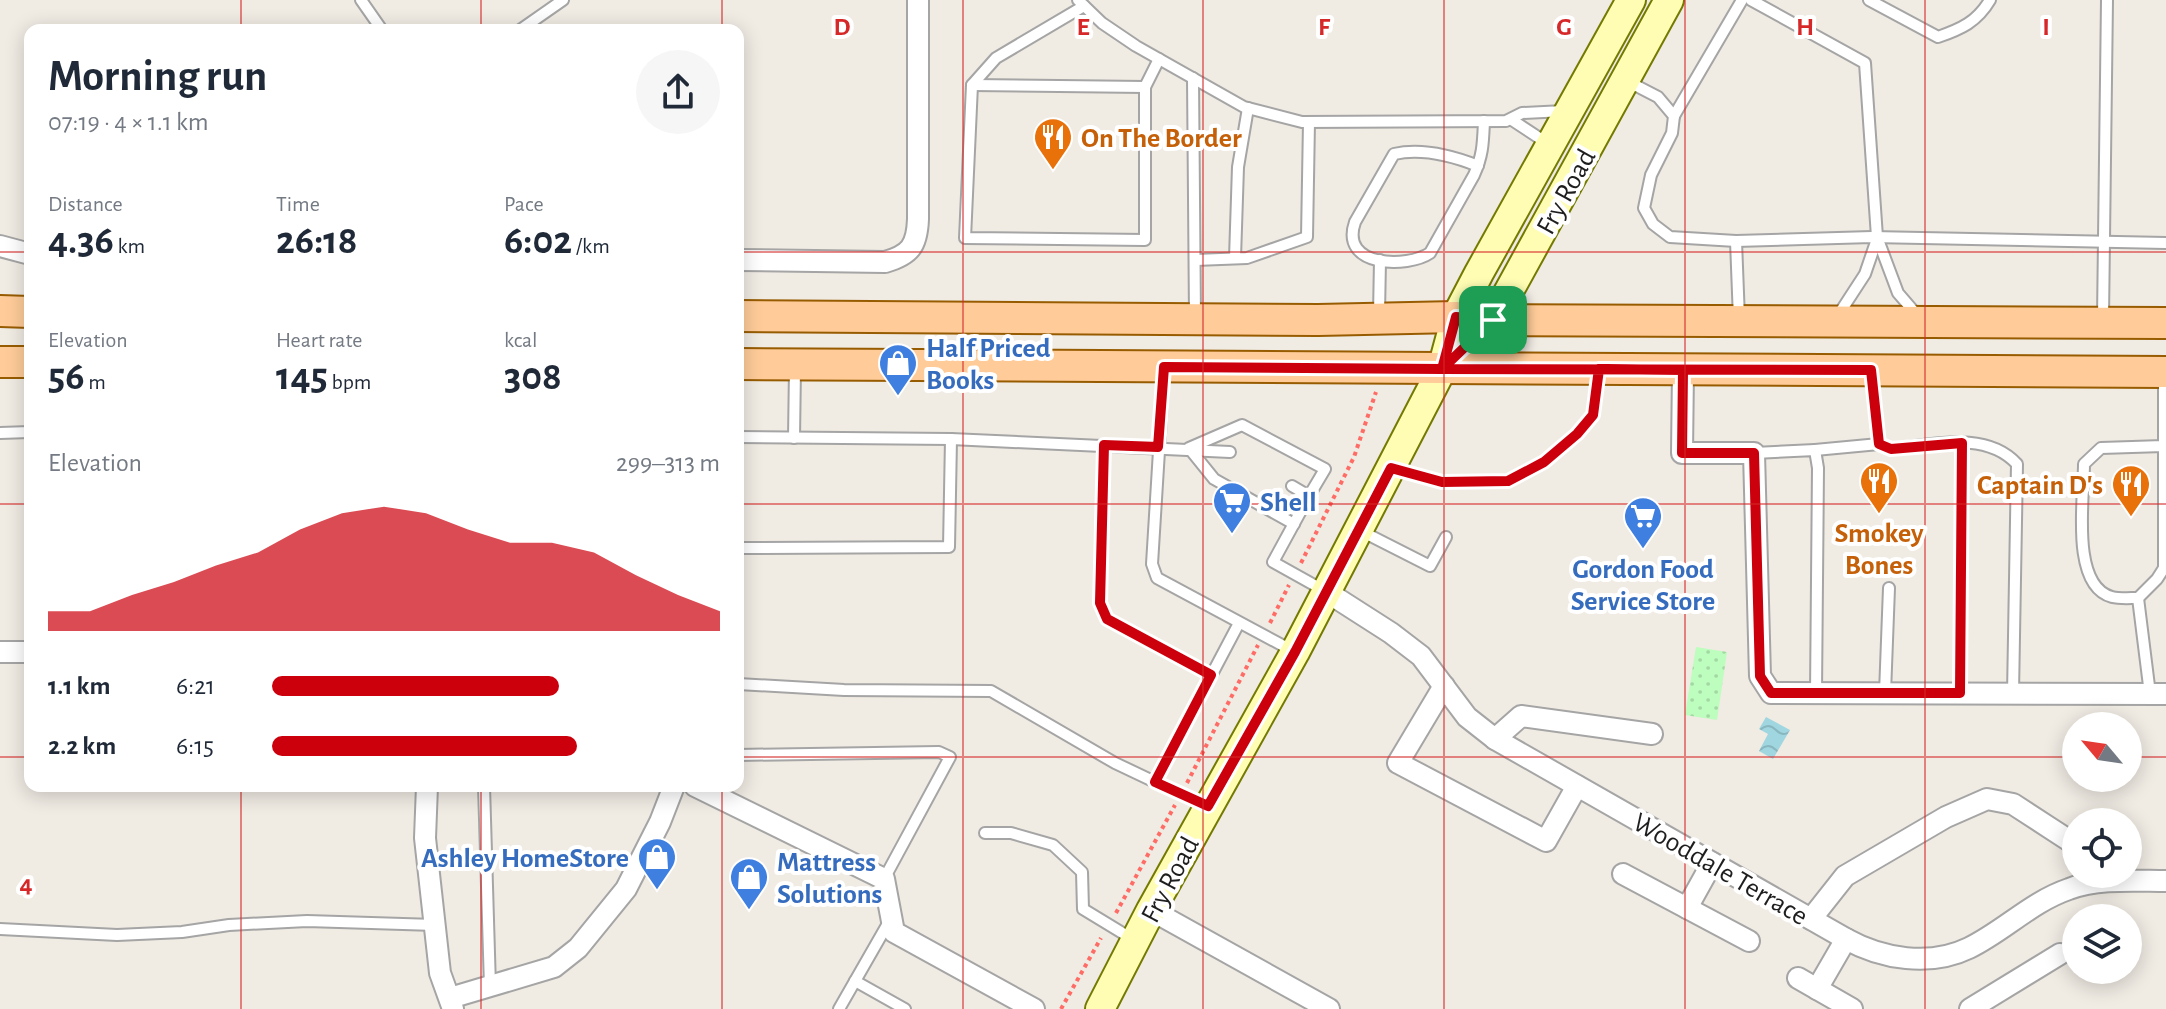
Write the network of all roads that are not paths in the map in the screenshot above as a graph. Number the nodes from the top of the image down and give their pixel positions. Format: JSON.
{"nodes":[{"id":1,"x":361,"y":0,"type":"edge"},
{"id":2,"x":563,"y":0,"type":"edge"},
{"id":3,"x":918,"y":0,"type":"edge"},
{"id":4,"x":1631,"y":0,"type":"edge"},
{"id":5,"x":1669,"y":0,"type":"edge"},
{"id":6,"x":1742,"y":0,"type":"edge"},
{"id":7,"x":1751,"y":0,"type":"edge"},
{"id":8,"x":1869,"y":0,"type":"edge"},
{"id":9,"x":1990,"y":0,"type":"edge"},
{"id":10,"x":2107,"y":0,"type":"edge"},
{"id":11,"x":1081,"y":3,"type":"edge"},
{"id":12,"x":378,"y":24,"type":"edge"},
{"id":13,"x":529,"y":24,"type":"edge"},
{"id":14,"x":1159,"y":59,"type":"junction"},
{"id":15,"x":1193,"y":78,"type":"junction"},
{"id":16,"x":1625,"y":80,"type":"junction"},
{"id":17,"x":972,"y":85,"type":"junction"},
{"id":18,"x":1145,"y":87,"type":"junction"},
{"id":19,"x":1248,"y":108,"type":"junction"},
{"id":20,"x":1570,"y":110,"type":"junction"},
{"id":21,"x":1674,"y":116,"type":"junction"},
{"id":22,"x":1512,"y":120,"type":"junction"},
{"id":23,"x":1484,"y":121,"type":"junction"},
{"id":24,"x":1309,"y":122,"type":"junction"},
{"id":25,"x":1550,"y":145,"type":"junction"},
{"id":26,"x":1478,"y":166,"type":"junction"},
{"id":27,"x":1877,"y":237,"type":"junction"},
{"id":28,"x":1736,"y":241,"type":"junction"},
{"id":29,"x":2103,"y":242,"type":"junction"},
{"id":30,"x":2166,"y":243,"type":"edge"},
{"id":31,"x":0,"y":246,"type":"edge"},
{"id":32,"x":24,"y":252,"type":"edge"},
{"id":33,"x":1235,"y":258,"type":"junction"},
{"id":34,"x":744,"y":260,"type":"edge"},
{"id":35,"x":1195,"y":260,"type":"junction"},
{"id":36,"x":1380,"y":260,"type":"junction"},
{"id":37,"x":0,"y":311,"type":"edge"},
{"id":38,"x":24,"y":312,"type":"edge"},
{"id":39,"x":744,"y":316,"type":"edge"},
{"id":40,"x":1456,"y":317,"type":"junction"},
{"id":41,"x":1195,"y":319,"type":"junction"},
{"id":42,"x":1379,"y":320,"type":"junction"},
{"id":43,"x":1493,"y":320,"type":"junction"},
{"id":44,"x":1739,"y":321,"type":"junction"},
{"id":45,"x":1834,"y":322,"type":"junction"},
{"id":46,"x":1924,"y":322,"type":"junction"},
{"id":47,"x":2103,"y":322,"type":"junction"},
{"id":48,"x":2166,"y":323,"type":"edge"},
{"id":49,"x":0,"y":362,"type":"edge"},
{"id":50,"x":24,"y":362,"type":"edge"},
{"id":51,"x":744,"y":364,"type":"edge"},
{"id":52,"x":795,"y":365,"type":"junction"},
{"id":53,"x":1164,"y":367,"type":"junction"},
{"id":54,"x":1442,"y":369,"type":"junction"},
{"id":55,"x":1599,"y":369,"type":"junction"},
{"id":56,"x":1683,"y":370,"type":"junction"},
{"id":57,"x":1871,"y":370,"type":"junction"},
{"id":58,"x":2165,"y":372,"type":"edge"},
{"id":59,"x":24,"y":432,"type":"edge"},
{"id":60,"x":0,"y":433,"type":"edge"},
{"id":61,"x":744,"y":437,"type":"edge"},
{"id":62,"x":794,"y":438,"type":"junction"},
{"id":63,"x":951,"y":439,"type":"junction"},
{"id":64,"x":1962,"y":443,"type":"junction"},
{"id":65,"x":1879,"y":444,"type":"junction"},
{"id":66,"x":1104,"y":445,"type":"junction"},
{"id":67,"x":2165,"y":446,"type":"edge"},
{"id":68,"x":1158,"y":447,"type":"junction"},
{"id":69,"x":1189,"y":448,"type":"junction"},
{"id":70,"x":1815,"y":450,"type":"junction"},
{"id":71,"x":1230,"y":452,"type":"dead end"},
{"id":72,"x":1754,"y":453,"type":"junction"},
{"id":73,"x":1391,"y":468,"type":"junction"},
{"id":74,"x":1292,"y":486,"type":"dead end"},
{"id":75,"x":1309,"y":496,"type":"junction"},
{"id":76,"x":1294,"y":524,"type":"junction"},
{"id":77,"x":1359,"y":530,"type":"junction"},
{"id":78,"x":1446,"y":537,"type":"dead end"},
{"id":79,"x":744,"y":548,"type":"edge"},
{"id":80,"x":1889,"y":588,"type":"dead end"},
{"id":81,"x":1327,"y":592,"type":"junction"},
{"id":82,"x":2138,"y":598,"type":"junction"},
{"id":83,"x":1239,"y":623,"type":"junction"},
{"id":84,"x":0,"y":652,"type":"edge"},
{"id":85,"x":24,"y":652,"type":"edge"},
{"id":86,"x":1295,"y":652,"type":"junction"},
{"id":87,"x":1211,"y":675,"type":"junction"},
{"id":88,"x":744,"y":684,"type":"edge"},
{"id":89,"x":1444,"y":686,"type":"junction"},
{"id":90,"x":1816,"y":693,"type":"junction"},
{"id":91,"x":1885,"y":693,"type":"junction"},
{"id":92,"x":1960,"y":693,"type":"junction"},
{"id":93,"x":2013,"y":694,"type":"junction"},
{"id":94,"x":2158,"y":694,"type":"edge"},
{"id":95,"x":1652,"y":734,"type":"dead end"},
{"id":96,"x":1495,"y":739,"type":"junction"},
{"id":97,"x":744,"y":755,"type":"edge"},
{"id":98,"x":1155,"y":782,"type":"junction"},
{"id":99,"x":1577,"y":786,"type":"junction"},
{"id":100,"x":427,"y":792,"type":"edge"},
{"id":101,"x":484,"y":792,"type":"edge"},
{"id":102,"x":672,"y":792,"type":"edge"},
{"id":103,"x":707,"y":792,"type":"edge"},
{"id":104,"x":1208,"y":806,"type":"junction"},
{"id":105,"x":985,"y":833,"type":"dead end"},
{"id":106,"x":2062,"y":836,"type":"edge"},
{"id":107,"x":1712,"y":863,"type":"junction"},
{"id":108,"x":1623,"y":874,"type":"dead end"},
{"id":109,"x":884,"y":879,"type":"junction"},
{"id":110,"x":2142,"y":880,"type":"edge"},
{"id":111,"x":2166,"y":881,"type":"edge"},
{"id":112,"x":2071,"y":888,"type":"edge"},
{"id":113,"x":1687,"y":908,"type":"junction"},
{"id":114,"x":1151,"y":910,"type":"junction"},
{"id":115,"x":892,"y":916,"type":"junction"},
{"id":116,"x":1811,"y":919,"type":"junction"},
{"id":117,"x":435,"y":925,"type":"junction"},
{"id":118,"x":0,"y":929,"type":"edge"},
{"id":119,"x":1846,"y":939,"type":"junction"},
{"id":120,"x":1136,"y":941,"type":"junction"},
{"id":121,"x":1749,"y":941,"type":"dead end"},
{"id":122,"x":2060,"y":954,"type":"dead end"},
{"id":123,"x":1798,"y":978,"type":"dead end"},
{"id":124,"x":855,"y":981,"type":"junction"},
{"id":125,"x":490,"y":987,"type":"junction"},
{"id":126,"x":1817,"y":989,"type":"junction"},
{"id":127,"x":451,"y":1004,"type":"edge"},
{"id":128,"x":1022,"y":1006,"type":"edge"},
{"id":129,"x":839,"y":1009,"type":"edge"},
{"id":130,"x":905,"y":1009,"type":"edge"},
{"id":131,"x":1100,"y":1009,"type":"edge"},
{"id":132,"x":1329,"y":1009,"type":"edge"},
{"id":133,"x":1852,"y":1009,"type":"edge"},
{"id":134,"x":1970,"y":1009,"type":"edge"}],
"edges":[{"from":1,"to":12,"type":"lane"},
{"from":2,"to":13,"type":"lane"},
{"from":3,"to":34,"type":"street"},
{"from":4,"to":20,"type":"street","name":"Fry Road"},
{"from":5,"to":16,"type":"street","name":"Fry Road"},
{"from":6,"to":21,"type":"lane"},
{"from":7,"to":27,"type":"lane"},
{"from":8,"to":9,"type":"lane"},
{"from":10,"to":29,"type":"lane"},
{"from":11,"to":14,"type":"lane"},
{"from":11,"to":17,"type":"lane"},
{"from":14,"to":15,"type":"lane"},
{"from":14,"to":18,"type":"lane"},
{"from":15,"to":19,"type":"lane"},
{"from":15,"to":35,"type":"lane"},
{"from":16,"to":21,"type":"lane"},
{"from":16,"to":43,"type":"street","name":"Fry Road"},
{"from":17,"to":18,"type":"lane"},
{"from":17,"to":18,"type":"lane"},
{"from":19,"to":24,"type":"lane"},
{"from":19,"to":33,"type":"lane"},
{"from":20,"to":22,"type":"lane"},
{"from":20,"to":25,"type":"street","name":"Fry Road"},
{"from":21,"to":28,"type":"lane"},
{"from":22,"to":23,"type":"lane"},
{"from":22,"to":25,"type":"lane"},
{"from":23,"to":24,"type":"lane"},
{"from":23,"to":26,"type":"lane"},
{"from":24,"to":33,"type":"lane"},
{"from":25,"to":40,"type":"street","name":"Fry Road"},
{"from":26,"to":36,"type":"lane"},
{"from":26,"to":36,"type":"lane"},
{"from":27,"to":28,"type":"lane"},
{"from":27,"to":29,"type":"lane"},
{"from":27,"to":45,"type":"lane"},
{"from":27,"to":46,"type":"lane"},
{"from":28,"to":44,"type":"lane"},
{"from":29,"to":30,"type":"lane"},
{"from":29,"to":47,"type":"lane"},
{"from":31,"to":32,"type":"street"},
{"from":33,"to":35,"type":"lane"},
{"from":35,"to":41,"type":"lane"},
{"from":36,"to":42,"type":"lane"},
{"from":37,"to":38,"type":"main road"},
{"from":39,"to":41,"type":"main road"},
{"from":40,"to":42,"type":"main road"},
{"from":40,"to":43,"type":"main road"},
{"from":40,"to":54,"type":"street","name":"Fry Road"},
{"from":41,"to":42,"type":"main road"},
{"from":43,"to":44,"type":"main road"},
{"from":43,"to":54,"type":"street","name":"Fry Road"},
{"from":44,"to":45,"type":"main road"},
{"from":45,"to":46,"type":"main road"},
{"from":46,"to":47,"type":"main road"},
{"from":47,"to":48,"type":"main road"},
{"from":49,"to":50,"type":"main road"},
{"from":51,"to":52,"type":"main road"},
{"from":52,"to":53,"type":"main road"},
{"from":52,"to":62,"type":"lane"},
{"from":53,"to":54,"type":"main road"},
{"from":53,"to":68,"type":"lane"},
{"from":54,"to":55,"type":"main road"},
{"from":54,"to":73,"type":"street","name":"Fry Road"},
{"from":55,"to":56,"type":"main road"},
{"from":55,"to":73,"type":"lane"},
{"from":56,"to":57,"type":"main road"},
{"from":56,"to":72,"type":"street"},
{"from":57,"to":58,"type":"main road"},
{"from":57,"to":65,"type":"lane"},
{"from":58,"to":67,"type":"lane"},
{"from":59,"to":60,"type":"lane"},
{"from":61,"to":62,"type":"lane"},
{"from":62,"to":63,"type":"lane"},
{"from":63,"to":66,"type":"lane"},
{"from":63,"to":79,"type":"lane"},
{"from":64,"to":65,"type":"lane"},
{"from":64,"to":92,"type":"lane"},
{"from":64,"to":93,"type":"lane"},
{"from":65,"to":70,"type":"lane"},
{"from":66,"to":68,"type":"lane"},
{"from":66,"to":87,"type":"lane"},
{"from":67,"to":82,"type":"lane"},
{"from":67,"to":82,"type":"lane"},
{"from":68,"to":69,"type":"lane"},
{"from":68,"to":83,"type":"lane"},
{"from":69,"to":71,"type":"lane"},
{"from":69,"to":75,"type":"lane"},
{"from":69,"to":76,"type":"lane"},
{"from":70,"to":72,"type":"lane"},
{"from":70,"to":90,"type":"lane"},
{"from":72,"to":90,"type":"street"},
{"from":73,"to":77,"type":"street","name":"Fry Road"},
{"from":74,"to":75,"type":"lane"},
{"from":75,"to":76,"type":"lane"},
{"from":76,"to":81,"type":"lane"},
{"from":77,"to":78,"type":"lane"},
{"from":77,"to":81,"type":"street","name":"Fry Road"},
{"from":80,"to":91,"type":"lane"},
{"from":81,"to":86,"type":"street","name":"Fry Road"},
{"from":81,"to":89,"type":"street","name":"Wooddale Terrace"},
{"from":82,"to":94,"type":"lane"},
{"from":83,"to":86,"type":"lane"},
{"from":83,"to":87,"type":"lane"},
{"from":84,"to":85,"type":"street"},
{"from":86,"to":104,"type":"street","name":"Fry Road"},
{"from":87,"to":98,"type":"lane"},
{"from":88,"to":98,"type":"lane"},
{"from":89,"to":96,"type":"street","name":"Wooddale Terrace"},
{"from":89,"to":99,"type":"street"},
{"from":90,"to":91,"type":"street"},
{"from":91,"to":92,"type":"street"},
{"from":92,"to":93,"type":"street"},
{"from":93,"to":94,"type":"street"},
{"from":95,"to":96,"type":"street"},
{"from":96,"to":99,"type":"street","name":"Wooddale Terrace"},
{"from":97,"to":109,"type":"lane"},
{"from":98,"to":104,"type":"lane"},
{"from":99,"to":107,"type":"street","name":"Wooddale Terrace"},
{"from":100,"to":117,"type":"street"},
{"from":101,"to":125,"type":"lane"},
{"from":102,"to":125,"type":"street"},
{"from":103,"to":109,"type":"street"},
{"from":104,"to":114,"type":"street","name":"Fry Road"},
{"from":105,"to":120,"type":"lane"},
{"from":106,"to":116,"type":"street"},
{"from":107,"to":113,"type":"street"},
{"from":107,"to":116,"type":"street","name":"Wooddale Terrace"},
{"from":108,"to":113,"type":"street"},
{"from":109,"to":115,"type":"street"},
{"from":110,"to":111,"type":"street","name":"Wooddale Terrace"},
{"from":112,"to":119,"type":"street","name":"Wooddale Terrace"},
{"from":113,"to":121,"type":"street"},
{"from":114,"to":120,"type":"street","name":"Fry Road"},
{"from":114,"to":132,"type":"street"},
{"from":115,"to":124,"type":"lane"},
{"from":115,"to":128,"type":"street"},
{"from":116,"to":119,"type":"street","name":"Wooddale Terrace"},
{"from":117,"to":118,"type":"lane"},
{"from":117,"to":127,"type":"street"},
{"from":119,"to":126,"type":"street"},
{"from":120,"to":131,"type":"street","name":"Fry Road"},
{"from":122,"to":134,"type":"street"},
{"from":123,"to":126,"type":"street"},
{"from":124,"to":129,"type":"lane"},
{"from":124,"to":130,"type":"lane"},
{"from":125,"to":127,"type":"street"},
{"from":126,"to":133,"type":"street"}]}
